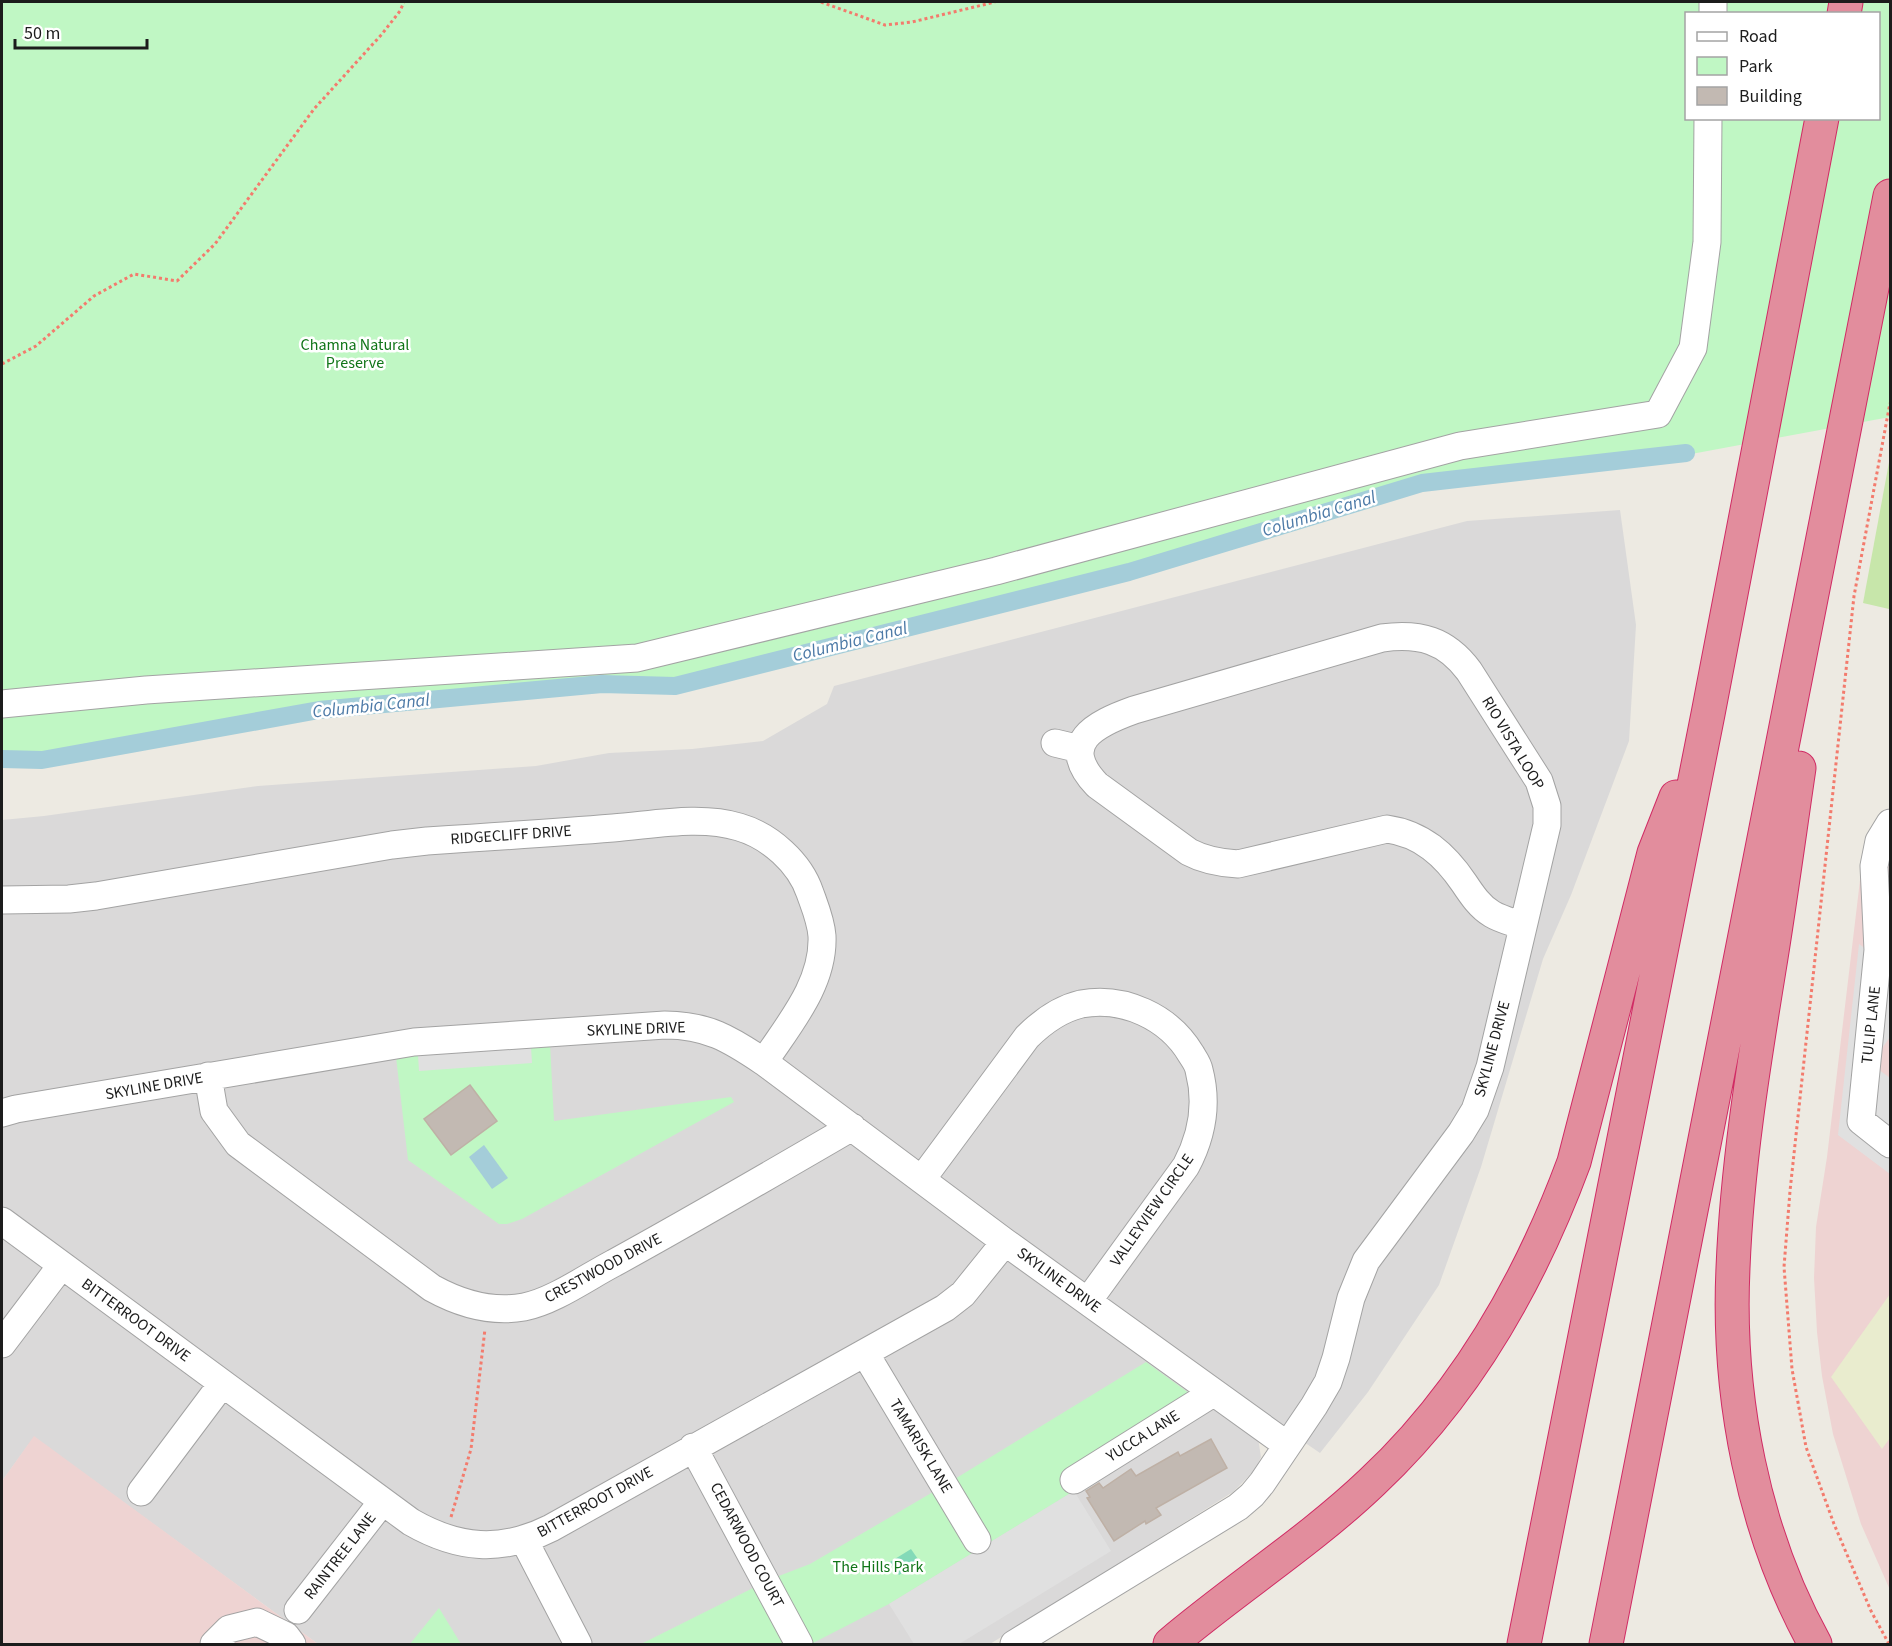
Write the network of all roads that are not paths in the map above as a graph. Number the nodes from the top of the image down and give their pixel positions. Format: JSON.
{"nodes":[{"id":1,"x":1708,"y":120,"type":"edge"},
{"id":2,"x":1822,"y":120,"type":"edge"},
{"id":3,"x":1890,"y":196,"type":"edge"},
{"id":4,"x":1818,"y":564,"type":"junction"},
{"id":5,"x":2,"y":704,"type":"edge"},
{"id":6,"x":1708,"y":714,"type":"junction"},
{"id":7,"x":1890,"y":823,"type":"edge"},
{"id":8,"x":2,"y":900,"type":"edge"},
{"id":9,"x":1523,"y":926,"type":"junction"},
{"id":10,"x":764,"y":1062,"type":"junction"},
{"id":11,"x":208,"y":1076,"type":"junction"},
{"id":12,"x":2,"y":1113,"type":"edge"},
{"id":13,"x":852,"y":1127,"type":"junction"},
{"id":14,"x":1890,"y":1144,"type":"edge"},
{"id":15,"x":922,"y":1179,"type":"junction"},
{"id":16,"x":2,"y":1221,"type":"edge"},
{"id":17,"x":1005,"y":1242,"type":"junction"},
{"id":18,"x":61,"y":1266,"type":"junction"},
{"id":19,"x":1088,"y":1301,"type":"junction"},
{"id":20,"x":2,"y":1344,"type":"edge"},
{"id":21,"x":865,"y":1353,"type":"junction"},
{"id":22,"x":222,"y":1384,"type":"junction"},
{"id":23,"x":1213,"y":1393,"type":"junction"},
{"id":24,"x":1287,"y":1445,"type":"junction"},
{"id":25,"x":693,"y":1447,"type":"junction"},
{"id":26,"x":1074,"y":1480,"type":"dead end"},
{"id":27,"x":141,"y":1492,"type":"dead end"},
{"id":28,"x":382,"y":1502,"type":"junction"},
{"id":29,"x":524,"y":1540,"type":"junction"},
{"id":30,"x":976,"y":1540,"type":"dead end"},
{"id":31,"x":298,"y":1610,"type":"dead end"},
{"id":32,"x":214,"y":1644,"type":"edge"},
{"id":33,"x":292,"y":1644,"type":"edge"},
{"id":34,"x":578,"y":1644,"type":"edge"},
{"id":35,"x":799,"y":1644,"type":"edge"},
{"id":36,"x":1014,"y":1644,"type":"edge"},
{"id":37,"x":1170,"y":1644,"type":"edge"},
{"id":38,"x":1524,"y":1644,"type":"edge"},
{"id":39,"x":1606,"y":1644,"type":"edge"},
{"id":40,"x":1815,"y":1644,"type":"edge"}],
"edges":[{"from":1,"to":5,"type":"street"},
{"from":2,"to":6,"type":"highway"},
{"from":3,"to":4,"type":"highway"},
{"from":4,"to":39,"type":"highway"},
{"from":4,"to":40,"type":"highway"},
{"from":6,"to":37,"type":"highway"},
{"from":6,"to":38,"type":"highway"},
{"from":7,"to":14,"type":"street","name":"TULIP LANE"},
{"from":8,"to":10,"type":"street","name":"RIDGECLIFF DRIVE"},
{"from":9,"to":9,"type":"street","name":"RIO VISTA LOOP"},
{"from":9,"to":24,"type":"street","name":"SKYLINE DRIVE"},
{"from":10,"to":11,"type":"street","name":"SKYLINE DRIVE"},
{"from":10,"to":13,"type":"street","name":"SKYLINE DRIVE"},
{"from":11,"to":12,"type":"street","name":"SKYLINE DRIVE"},
{"from":11,"to":13,"type":"street","name":"CRESTWOOD DRIVE"},
{"from":13,"to":15,"type":"street","name":"SKYLINE DRIVE"},
{"from":15,"to":17,"type":"street","name":"SKYLINE DRIVE"},
{"from":15,"to":19,"type":"street","name":"VALLEYVIEW CIRCLE"},
{"from":16,"to":18,"type":"street","name":"BITTERROOT DRIVE"},
{"from":17,"to":19,"type":"street","name":"SKYLINE DRIVE"},
{"from":17,"to":21,"type":"street","name":"BITTERROOT DRIVE"},
{"from":18,"to":20,"type":"street"},
{"from":18,"to":22,"type":"street","name":"BITTERROOT DRIVE"},
{"from":19,"to":23,"type":"street","name":"SKYLINE DRIVE"},
{"from":21,"to":25,"type":"street","name":"BITTERROOT DRIVE"},
{"from":21,"to":30,"type":"street","name":"TAMARISK LANE"},
{"from":22,"to":27,"type":"street"},
{"from":22,"to":28,"type":"street","name":"BITTERROOT DRIVE"},
{"from":23,"to":24,"type":"street","name":"SKYLINE DRIVE"},
{"from":23,"to":26,"type":"street","name":"YUCCA LANE"},
{"from":24,"to":36,"type":"street","name":"SKYLINE DRIVE"},
{"from":25,"to":29,"type":"street","name":"BITTERROOT DRIVE"},
{"from":25,"to":35,"type":"street","name":"CEDARWOOD COURT"},
{"from":28,"to":29,"type":"street","name":"BITTERROOT DRIVE"},
{"from":28,"to":31,"type":"street","name":"RAINTREE LANE"},
{"from":29,"to":34,"type":"street"},
{"from":32,"to":33,"type":"street"}]}
